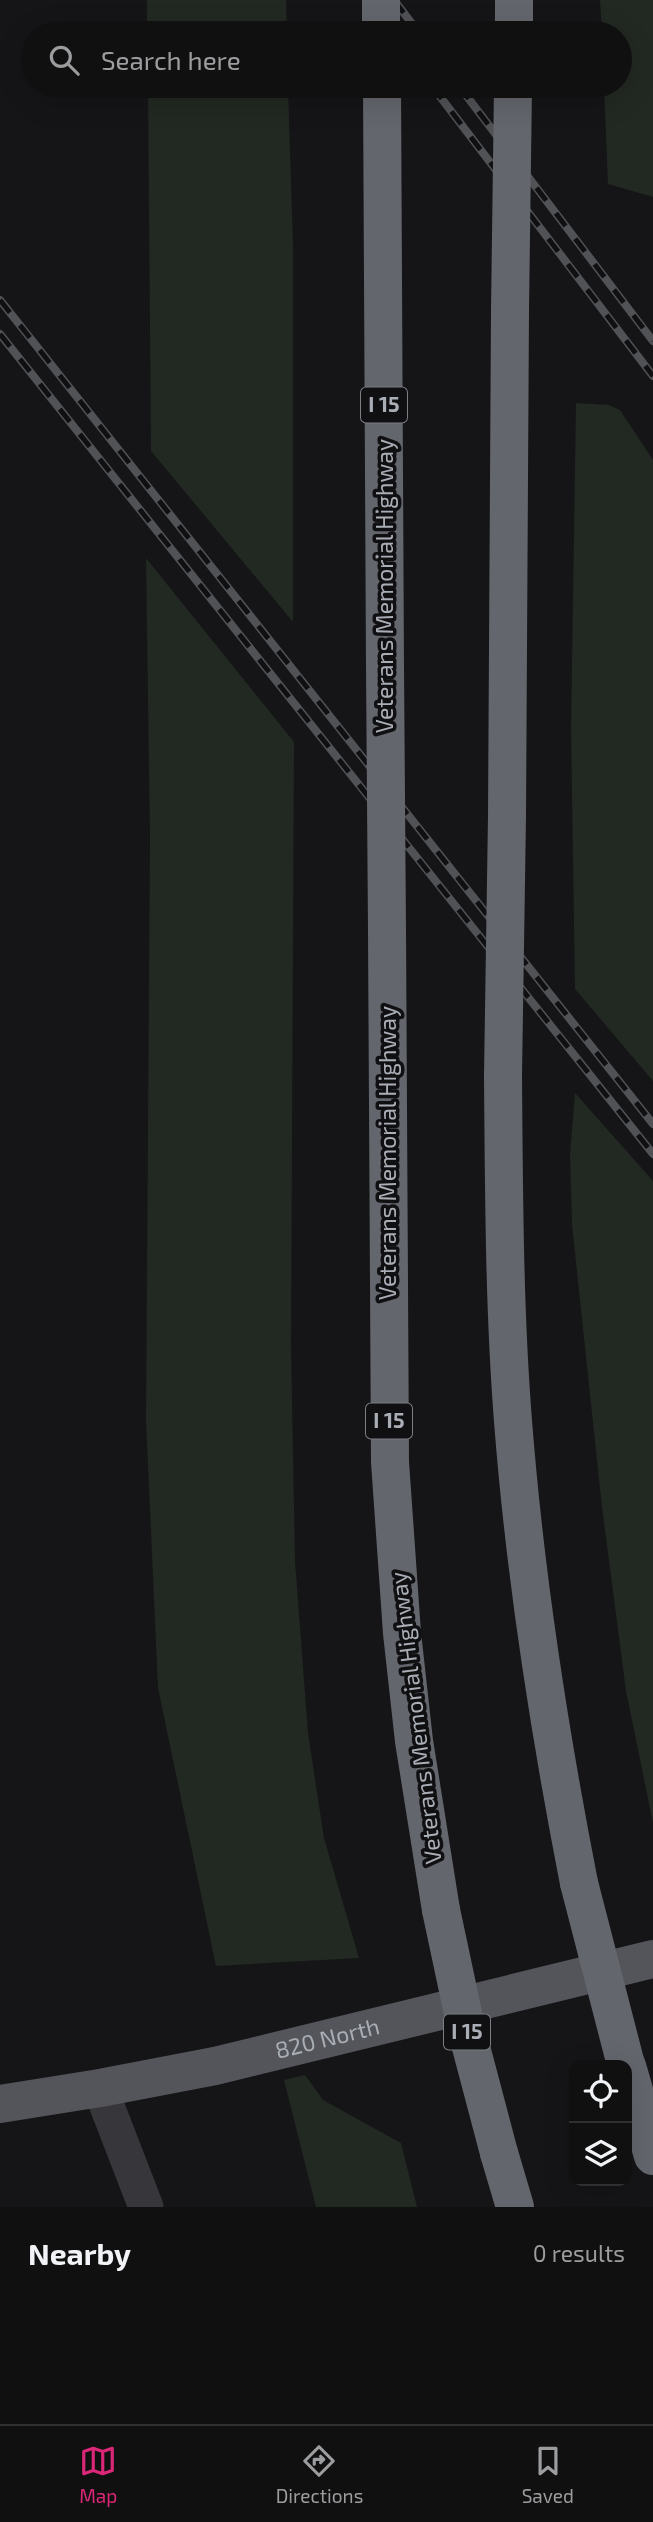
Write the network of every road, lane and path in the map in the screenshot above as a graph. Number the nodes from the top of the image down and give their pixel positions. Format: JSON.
{"nodes":[{"id":1,"x":381,"y":0,"type":"edge"},
{"id":2,"x":514,"y":0,"type":"edge"},
{"id":3,"x":381,"y":21,"type":"edge"},
{"id":4,"x":514,"y":21,"type":"edge"},
{"id":5,"x":382,"y":98,"type":"edge"},
{"id":6,"x":513,"y":98,"type":"edge"},
{"id":7,"x":653,"y":1959,"type":"edge"},
{"id":8,"x":625,"y":2060,"type":"edge"},
{"id":9,"x":632,"y":2084,"type":"edge"},
{"id":10,"x":100,"y":2088,"type":"junction"},
{"id":11,"x":0,"y":2104,"type":"edge"},
{"id":12,"x":648,"y":2140,"type":"edge"},
{"id":13,"x":146,"y":2207,"type":"edge"},
{"id":14,"x":515,"y":2207,"type":"edge"}],
"edges":[{"from":1,"to":3,"type":"highway","bridge":true},
{"from":2,"to":4,"type":"highway"},
{"from":5,"to":14,"type":"highway","name":"Veterans Memorial Highway","number":"I 15","bridge":true},
{"from":6,"to":8,"type":"highway","bridge":true},
{"from":7,"to":10,"type":"main road","name":"820 North"},
{"from":9,"to":12,"type":"highway"},
{"from":10,"to":11,"type":"main road","name":"820 North"},
{"from":10,"to":13,"type":"lane"}]}
